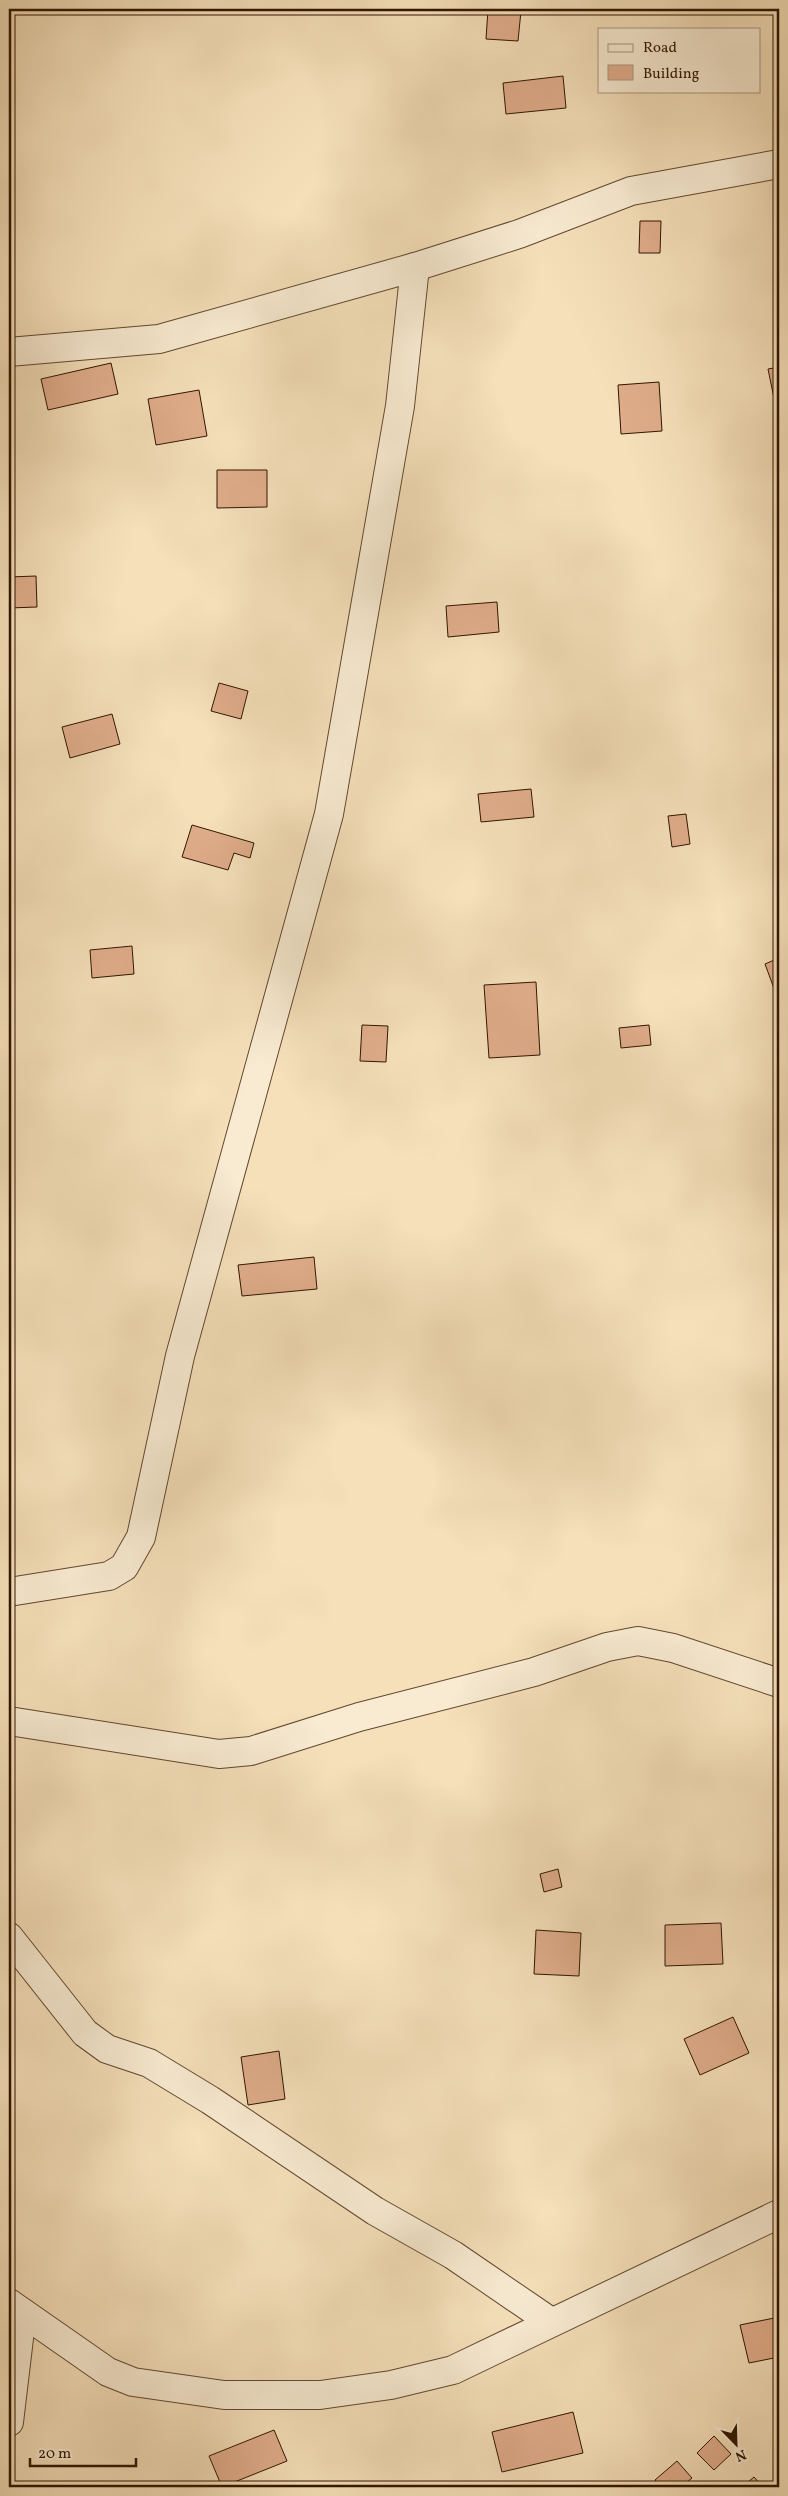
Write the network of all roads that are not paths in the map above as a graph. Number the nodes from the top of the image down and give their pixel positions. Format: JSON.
{"nodes":[{"id":1,"x":779,"y":164,"type":"edge"},
{"id":2,"x":415,"y":268,"type":"junction"},
{"id":3,"x":9,"y":352,"type":"edge"},
{"id":4,"x":9,"y":1592,"type":"edge"},
{"id":5,"x":779,"y":1683,"type":"edge"},
{"id":6,"x":9,"y":1722,"type":"edge"},
{"id":7,"x":9,"y":1938,"type":"edge"},
{"id":8,"x":779,"y":2214,"type":"edge"},
{"id":9,"x":16,"y":2308,"type":"edge"},
{"id":10,"x":552,"y":2322,"type":"junction"},
{"id":11,"x":9,"y":2422,"type":"edge"}],
"edges":[{"from":1,"to":2,"type":"street"},
{"from":2,"to":3,"type":"street"},
{"from":2,"to":4,"type":"street"},
{"from":5,"to":6,"type":"street"},
{"from":7,"to":10,"type":"street"},
{"from":8,"to":10,"type":"street"},
{"from":9,"to":10,"type":"street"},
{"from":9,"to":11,"type":"street"}]}
